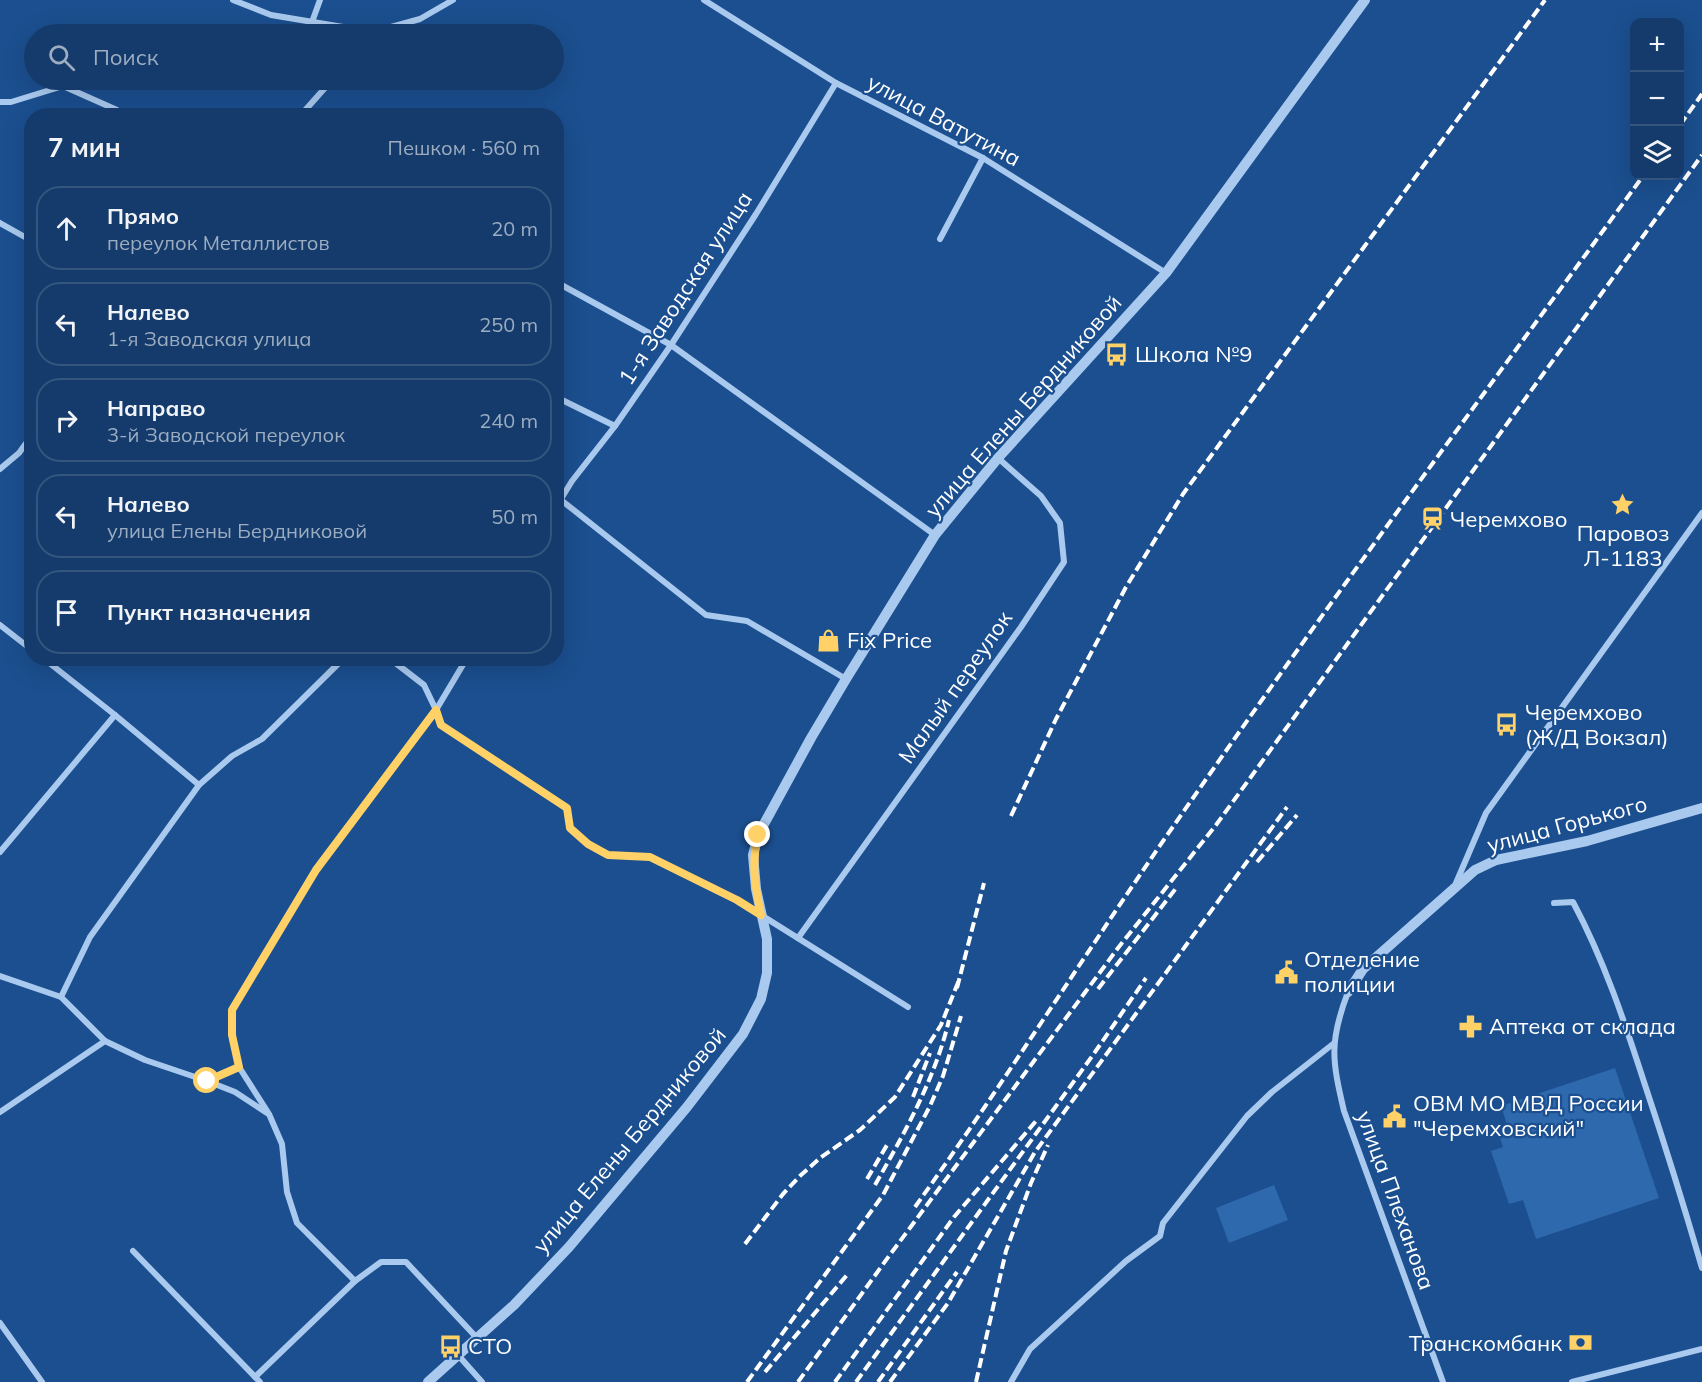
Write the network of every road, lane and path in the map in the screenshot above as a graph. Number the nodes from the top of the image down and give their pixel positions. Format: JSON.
{"nodes":[{"id":1,"x":233,"y":0,"type":"edge"},
{"id":2,"x":320,"y":0,"type":"edge"},
{"id":3,"x":453,"y":0,"type":"edge"},
{"id":4,"x":704,"y":0,"type":"edge"},
{"id":5,"x":1365,"y":0,"type":"edge"},
{"id":6,"x":312,"y":22,"type":"junction"},
{"id":7,"x":322,"y":24,"type":"edge"},
{"id":8,"x":404,"y":24,"type":"edge"},
{"id":9,"x":836,"y":83,"type":"junction"},
{"id":10,"x":50,"y":90,"type":"edge"},
{"id":11,"x":72,"y":90,"type":"edge"},
{"id":12,"x":323,"y":90,"type":"edge"},
{"id":13,"x":0,"y":102,"type":"edge"},
{"id":14,"x":112,"y":108,"type":"edge"},
{"id":15,"x":307,"y":108,"type":"edge"},
{"id":16,"x":983,"y":158,"type":"junction"},
{"id":17,"x":0,"y":223,"type":"edge"},
{"id":18,"x":24,"y":236,"type":"edge"},
{"id":19,"x":940,"y":239,"type":"dead end"},
{"id":20,"x":1166,"y":273,"type":"junction"},
{"id":21,"x":564,"y":286,"type":"edge"},
{"id":22,"x":671,"y":345,"type":"junction"},
{"id":23,"x":564,"y":401,"type":"edge"},
{"id":24,"x":615,"y":426,"type":"junction"},
{"id":25,"x":24,"y":446,"type":"edge"},
{"id":26,"x":998,"y":459,"type":"junction"},
{"id":27,"x":0,"y":469,"type":"edge"},
{"id":28,"x":564,"y":491,"type":"edge"},
{"id":29,"x":564,"y":502,"type":"edge"},
{"id":30,"x":1702,"y":513,"type":"edge"},
{"id":31,"x":935,"y":535,"type":"junction"},
{"id":32,"x":0,"y":625,"type":"edge"},
{"id":33,"x":24,"y":644,"type":"edge"},
{"id":34,"x":53,"y":666,"type":"edge"},
{"id":35,"x":336,"y":666,"type":"edge"},
{"id":36,"x":399,"y":666,"type":"edge"},
{"id":37,"x":462,"y":666,"type":"edge"},
{"id":38,"x":846,"y":679,"type":"junction"},
{"id":39,"x":436,"y":710,"type":"junction"},
{"id":40,"x":115,"y":715,"type":"junction"},
{"id":41,"x":199,"y":785,"type":"junction"},
{"id":42,"x":1702,"y":807,"type":"edge"},
{"id":43,"x":0,"y":852,"type":"edge"},
{"id":44,"x":1454,"y":887,"type":"junction"},
{"id":45,"x":1554,"y":903,"type":"dead end"},
{"id":46,"x":761,"y":915,"type":"junction"},
{"id":47,"x":798,"y":938,"type":"junction"},
{"id":48,"x":0,"y":976,"type":"edge"},
{"id":49,"x":1348,"y":992,"type":"joint"},
{"id":50,"x":62,"y":997,"type":"junction"},
{"id":51,"x":908,"y":1007,"type":"dead end"},
{"id":52,"x":105,"y":1041,"type":"junction"},
{"id":53,"x":1333,"y":1044,"type":"junction"},
{"id":54,"x":239,"y":1067,"type":"junction"},
{"id":55,"x":207,"y":1081,"type":"junction"},
{"id":56,"x":0,"y":1112,"type":"edge"},
{"id":57,"x":269,"y":1114,"type":"junction"},
{"id":58,"x":133,"y":1251,"type":"dead end"},
{"id":59,"x":1702,"y":1268,"type":"edge"},
{"id":60,"x":355,"y":1281,"type":"junction"},
{"id":61,"x":0,"y":1323,"type":"edge"},
{"id":62,"x":477,"y":1338,"type":"junction"},
{"id":63,"x":1702,"y":1349,"type":"edge"},
{"id":64,"x":458,"y":1354,"type":"junction"},
{"id":65,"x":258,"y":1379,"type":"edge"},
{"id":66,"x":42,"y":1382,"type":"edge"},
{"id":67,"x":428,"y":1382,"type":"edge"},
{"id":68,"x":482,"y":1382,"type":"edge"},
{"id":69,"x":1011,"y":1382,"type":"edge"},
{"id":70,"x":1443,"y":1382,"type":"edge"},
{"id":71,"x":1572,"y":1382,"type":"edge"}],
"edges":[{"from":1,"to":6,"type":"street"},
{"from":2,"to":6,"type":"street"},
{"from":3,"to":8,"type":"street"},
{"from":4,"to":9,"type":"street","name":"улица Ватутина"},
{"from":5,"to":20,"type":"street","name":"улица Елены Бердниковой"},
{"from":6,"to":7,"type":"street"},
{"from":9,"to":16,"type":"street","name":"улица Ватутина"},
{"from":9,"to":22,"type":"street","name":"1-я Заводская улица"},
{"from":10,"to":13,"type":"street"},
{"from":11,"to":14,"type":"street"},
{"from":12,"to":15,"type":"street"},
{"from":16,"to":19,"type":"street"},
{"from":16,"to":20,"type":"street","name":"улица Ватутина"},
{"from":17,"to":18,"type":"street"},
{"from":20,"to":26,"type":"street","name":"улица Елены Бердниковой"},
{"from":21,"to":22,"type":"street"},
{"from":22,"to":24,"type":"street","name":"1-я Заводская улица"},
{"from":22,"to":31,"type":"street"},
{"from":23,"to":24,"type":"street"},
{"from":24,"to":28,"type":"street","name":"1-я Заводская улица"},
{"from":25,"to":27,"type":"street"},
{"from":26,"to":31,"type":"street","name":"улица Елены Бердниковой"},
{"from":26,"to":47,"type":"street","name":"Малый переулок"},
{"from":29,"to":38,"type":"street"},
{"from":30,"to":44,"type":"street"},
{"from":31,"to":38,"type":"street","name":"улица Елены Бердниковой"},
{"from":32,"to":33,"type":"street"},
{"from":34,"to":40,"type":"street"},
{"from":35,"to":41,"type":"street"},
{"from":36,"to":39,"type":"street"},
{"from":37,"to":39,"type":"street"},
{"from":38,"to":46,"type":"street","name":"улица Елены Бердниковой"},
{"from":39,"to":46,"type":"street"},
{"from":39,"to":54,"type":"street"},
{"from":40,"to":41,"type":"street"},
{"from":40,"to":43,"type":"street"},
{"from":41,"to":50,"type":"street"},
{"from":42,"to":44,"type":"street","name":"улица Горького"},
{"from":44,"to":49,"type":"street","name":"улица Горького"},
{"from":45,"to":59,"type":"street"},
{"from":46,"to":47,"type":"street"},
{"from":46,"to":62,"type":"street","name":"улица Елены Бердниковой"},
{"from":47,"to":51,"type":"street"},
{"from":48,"to":50,"type":"street"},
{"from":49,"to":53,"type":"street","name":"улица Плеханова"},
{"from":50,"to":52,"type":"street"},
{"from":52,"to":55,"type":"street"},
{"from":52,"to":56,"type":"street"},
{"from":53,"to":69,"type":"street"},
{"from":53,"to":70,"type":"street","name":"улица Плеханова"},
{"from":54,"to":55,"type":"street"},
{"from":54,"to":57,"type":"street"},
{"from":55,"to":57,"type":"street"},
{"from":57,"to":60,"type":"street"},
{"from":58,"to":65,"type":"street"},
{"from":60,"to":62,"type":"street"},
{"from":60,"to":65,"type":"street"},
{"from":61,"to":66,"type":"street"},
{"from":62,"to":64,"type":"street","name":"улица Елены Бердниковой"},
{"from":63,"to":71,"type":"street"},
{"from":64,"to":67,"type":"street","name":"улица Елены Бердниковой"},
{"from":64,"to":68,"type":"street"}]}
